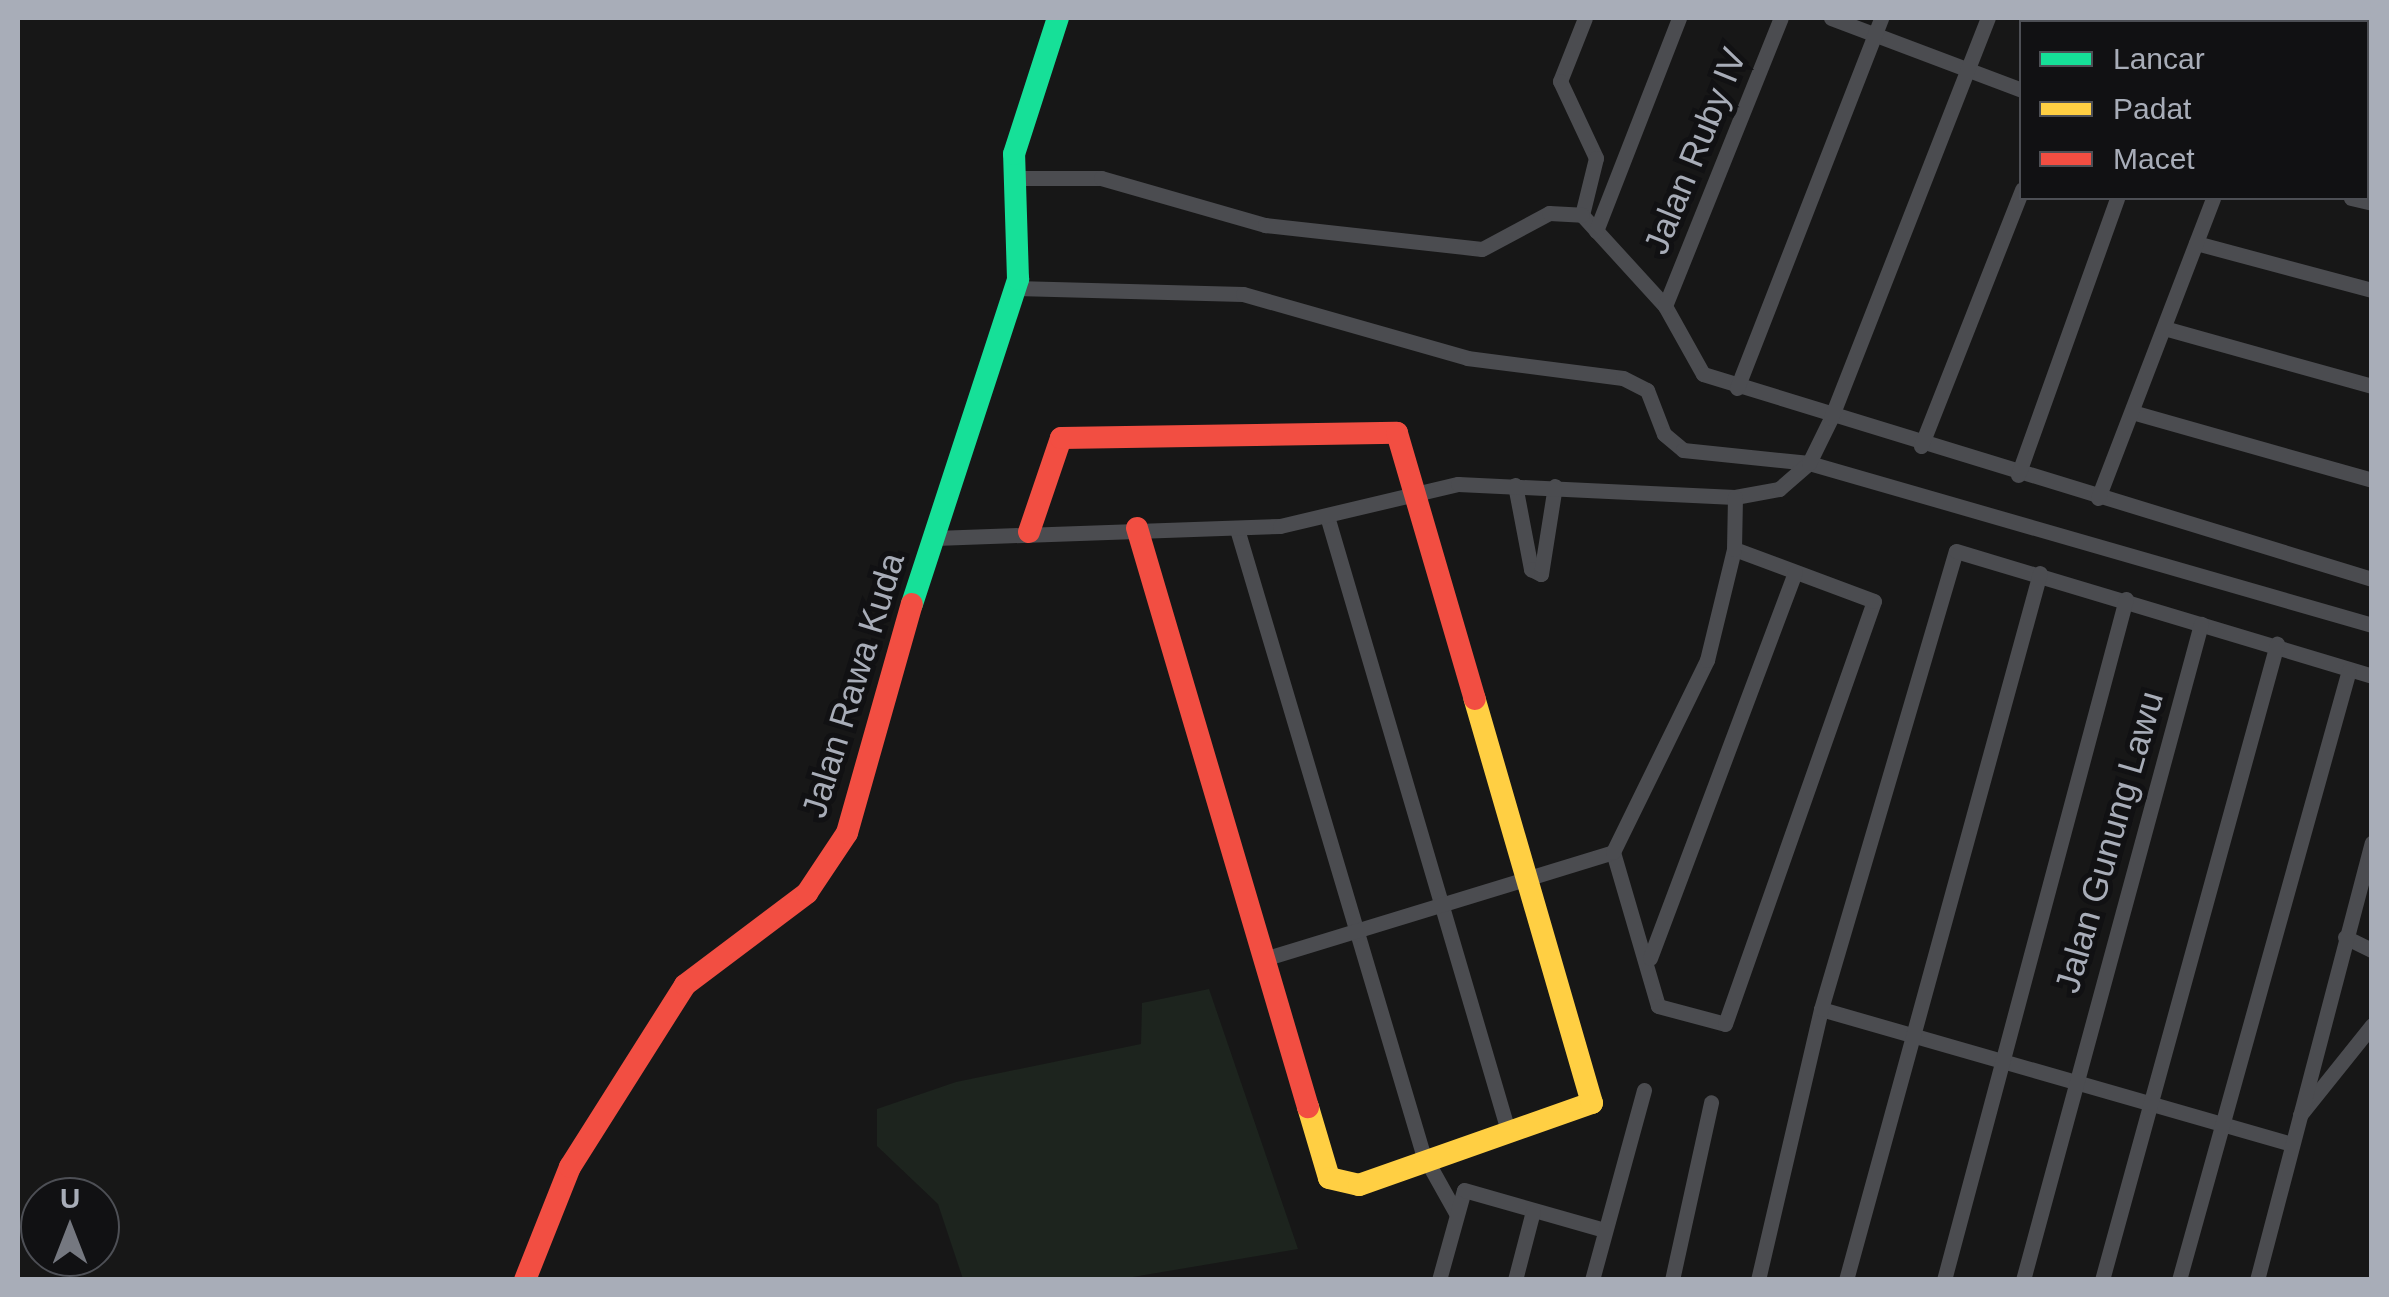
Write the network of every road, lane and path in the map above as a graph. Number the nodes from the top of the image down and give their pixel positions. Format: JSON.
{"nodes":[{"id":1,"x":1058,"y":18,"type":"edge"},
{"id":2,"x":1586,"y":18,"type":"edge"},
{"id":3,"x":1680,"y":18,"type":"edge"},
{"id":4,"x":1781,"y":18,"type":"edge"},
{"id":5,"x":1831,"y":18,"type":"edge"},
{"id":6,"x":1880,"y":18,"type":"edge"},
{"id":7,"x":1988,"y":18,"type":"edge"},
{"id":8,"x":1874,"y":34,"type":"junction"},
{"id":9,"x":1968,"y":70,"type":"junction"},
{"id":10,"x":2019,"y":89,"type":"edge"},
{"id":11,"x":1015,"y":178,"type":"junction"},
{"id":12,"x":2019,"y":196,"type":"edge"},
{"id":13,"x":2116,"y":200,"type":"edge"},
{"id":14,"x":2213,"y":200,"type":"edge"},
{"id":15,"x":1582,"y":215,"type":"junction"},
{"id":16,"x":1596,"y":231,"type":"junction"},
{"id":17,"x":2196,"y":243,"type":"junction"},
{"id":18,"x":1015,"y":288,"type":"junction"},
{"id":19,"x":2372,"y":290,"type":"edge"},
{"id":20,"x":1665,"y":306,"type":"junction"},
{"id":21,"x":2164,"y":328,"type":"junction"},
{"id":22,"x":2372,"y":386,"type":"edge"},
{"id":23,"x":1737,"y":388,"type":"junction"},
{"id":24,"x":2132,"y":412,"type":"junction"},
{"id":25,"x":1831,"y":418,"type":"junction"},
{"id":26,"x":1921,"y":446,"type":"junction"},
{"id":27,"x":1809,"y":463,"type":"junction"},
{"id":28,"x":2018,"y":475,"type":"junction"},
{"id":29,"x":2372,"y":480,"type":"edge"},
{"id":30,"x":1515,"y":486,"type":"junction"},
{"id":31,"x":1555,"y":486,"type":"junction"},
{"id":32,"x":1416,"y":487,"type":"junction"},
{"id":33,"x":1735,"y":496,"type":"junction"},
{"id":34,"x":2098,"y":498,"type":"junction"},
{"id":35,"x":1327,"y":516,"type":"junction"},
{"id":36,"x":1137,"y":528,"type":"junction"},
{"id":37,"x":1236,"y":530,"type":"junction"},
{"id":38,"x":1030,"y":532,"type":"junction"},
{"id":39,"x":935,"y":538,"type":"junction"},
{"id":40,"x":1734,"y":550,"type":"junction"},
{"id":41,"x":1795,"y":572,"type":"junction"},
{"id":42,"x":2040,"y":573,"type":"junction"},
{"id":43,"x":2372,"y":580,"type":"edge"},
{"id":44,"x":2126,"y":600,"type":"junction"},
{"id":45,"x":2201,"y":624,"type":"junction"},
{"id":46,"x":2372,"y":624,"type":"edge"},
{"id":47,"x":2277,"y":644,"type":"junction"},
{"id":48,"x":2350,"y":670,"type":"junction"},
{"id":49,"x":2372,"y":676,"type":"edge"},
{"id":50,"x":2372,"y":844,"type":"edge"},
{"id":51,"x":1614,"y":852,"type":"junction"},
{"id":52,"x":1530,"y":879,"type":"junction"},
{"id":53,"x":1442,"y":904,"type":"junction"},
{"id":54,"x":1357,"y":933,"type":"junction"},
{"id":55,"x":2345,"y":937,"type":"junction"},
{"id":56,"x":2372,"y":950,"type":"edge"},
{"id":57,"x":1267,"y":958,"type":"junction"},
{"id":58,"x":1650,"y":958,"type":"junction"},
{"id":59,"x":1821,"y":1009,"type":"junction"},
{"id":60,"x":2372,"y":1025,"type":"edge"},
{"id":61,"x":1907,"y":1032,"type":"junction"},
{"id":62,"x":2000,"y":1058,"type":"junction"},
{"id":63,"x":2074,"y":1076,"type":"junction"},
{"id":64,"x":1644,"y":1090,"type":"dead end"},
{"id":65,"x":2144,"y":1099,"type":"junction"},
{"id":66,"x":1711,"y":1102,"type":"dead end"},
{"id":67,"x":2298,"y":1118,"type":"junction"},
{"id":68,"x":2220,"y":1122,"type":"junction"},
{"id":69,"x":1509,"y":1134,"type":"junction"},
{"id":70,"x":2289,"y":1143,"type":"junction"},
{"id":71,"x":1426,"y":1163,"type":"junction"},
{"id":72,"x":1533,"y":1211,"type":"junction"},
{"id":73,"x":1456,"y":1213,"type":"junction"},
{"id":74,"x":1604,"y":1230,"type":"junction"},
{"id":75,"x":525,"y":1280,"type":"edge"},
{"id":76,"x":1439,"y":1280,"type":"edge"},
{"id":77,"x":1515,"y":1280,"type":"edge"},
{"id":78,"x":1592,"y":1280,"type":"edge"},
{"id":79,"x":1672,"y":1280,"type":"edge"},
{"id":80,"x":1758,"y":1280,"type":"edge"},
{"id":81,"x":1846,"y":1280,"type":"edge"},
{"id":82,"x":1944,"y":1280,"type":"edge"},
{"id":83,"x":2023,"y":1280,"type":"edge"},
{"id":84,"x":2102,"y":1280,"type":"edge"},
{"id":85,"x":2179,"y":1280,"type":"edge"},
{"id":86,"x":2257,"y":1280,"type":"edge"}],
"edges":[{"from":1,"to":11,"type":"street","name":"Jalan Rawa Kuda"},
{"from":2,"to":15,"type":"street"},
{"from":3,"to":16,"type":"street"},
{"from":4,"to":20,"type":"street","name":"Jalan Ruby IV"},
{"from":5,"to":8,"type":"street"},
{"from":6,"to":8,"type":"street"},
{"from":7,"to":9,"type":"street"},
{"from":8,"to":9,"type":"street"},
{"from":8,"to":23,"type":"street"},
{"from":9,"to":10,"type":"street"},
{"from":9,"to":25,"type":"street"},
{"from":11,"to":15,"type":"street"},
{"from":11,"to":18,"type":"street","name":"Jalan Rawa Kuda"},
{"from":12,"to":26,"type":"street"},
{"from":13,"to":28,"type":"street"},
{"from":14,"to":17,"type":"street"},
{"from":15,"to":16,"type":"street"},
{"from":16,"to":20,"type":"street"},
{"from":17,"to":19,"type":"street"},
{"from":17,"to":21,"type":"street"},
{"from":18,"to":27,"type":"street"},
{"from":18,"to":39,"type":"street","name":"Jalan Rawa Kuda"},
{"from":20,"to":23,"type":"street"},
{"from":21,"to":22,"type":"street"},
{"from":21,"to":24,"type":"street"},
{"from":23,"to":25,"type":"street"},
{"from":24,"to":29,"type":"street"},
{"from":24,"to":34,"type":"street"},
{"from":25,"to":26,"type":"street"},
{"from":25,"to":27,"type":"street"},
{"from":26,"to":28,"type":"street"},
{"from":27,"to":33,"type":"street"},
{"from":27,"to":46,"type":"street"},
{"from":28,"to":34,"type":"street"},
{"from":30,"to":31,"type":"street"},
{"from":30,"to":31,"type":"street"},
{"from":30,"to":32,"type":"street"},
{"from":31,"to":33,"type":"street"},
{"from":32,"to":35,"type":"street"},
{"from":32,"to":38,"type":"street"},
{"from":32,"to":52,"type":"street"},
{"from":33,"to":40,"type":"street"},
{"from":34,"to":43,"type":"street"},
{"from":35,"to":37,"type":"street"},
{"from":35,"to":53,"type":"street"},
{"from":36,"to":37,"type":"street"},
{"from":36,"to":38,"type":"street"},
{"from":36,"to":57,"type":"street"},
{"from":37,"to":54,"type":"street"},
{"from":38,"to":39,"type":"street"},
{"from":39,"to":75,"type":"street","name":"Jalan Rawa Kuda"},
{"from":40,"to":41,"type":"street"},
{"from":40,"to":51,"type":"street"},
{"from":41,"to":58,"type":"street"},
{"from":41,"to":58,"type":"street"},
{"from":42,"to":44,"type":"street"},
{"from":42,"to":59,"type":"street"},
{"from":42,"to":61,"type":"street"},
{"from":44,"to":45,"type":"street"},
{"from":44,"to":62,"type":"street"},
{"from":45,"to":47,"type":"street"},
{"from":45,"to":63,"type":"street","name":"Jalan Gunung Lawu"},
{"from":47,"to":48,"type":"street"},
{"from":47,"to":65,"type":"street"},
{"from":48,"to":49,"type":"street"},
{"from":48,"to":68,"type":"street"},
{"from":50,"to":55,"type":"street"},
{"from":51,"to":52,"type":"street"},
{"from":51,"to":58,"type":"street"},
{"from":52,"to":53,"type":"street"},
{"from":52,"to":69,"type":"street"},
{"from":53,"to":54,"type":"street"},
{"from":53,"to":69,"type":"street"},
{"from":54,"to":57,"type":"street"},
{"from":54,"to":71,"type":"street"},
{"from":55,"to":56,"type":"street"},
{"from":55,"to":67,"type":"street"},
{"from":57,"to":71,"type":"street"},
{"from":59,"to":61,"type":"street"},
{"from":59,"to":80,"type":"street"},
{"from":60,"to":67,"type":"street"},
{"from":61,"to":62,"type":"street"},
{"from":61,"to":81,"type":"street"},
{"from":62,"to":63,"type":"street"},
{"from":62,"to":82,"type":"street"},
{"from":63,"to":65,"type":"street"},
{"from":63,"to":83,"type":"street","name":"Jalan Gunung Lawu"},
{"from":64,"to":74,"type":"street"},
{"from":65,"to":68,"type":"street"},
{"from":65,"to":84,"type":"street"},
{"from":66,"to":79,"type":"street"},
{"from":67,"to":70,"type":"street"},
{"from":68,"to":70,"type":"street"},
{"from":68,"to":85,"type":"street"},
{"from":69,"to":71,"type":"street"},
{"from":70,"to":86,"type":"street"},
{"from":71,"to":73,"type":"street"},
{"from":72,"to":73,"type":"street"},
{"from":72,"to":74,"type":"street"},
{"from":72,"to":77,"type":"street"},
{"from":73,"to":76,"type":"street"},
{"from":74,"to":78,"type":"street"}]}
